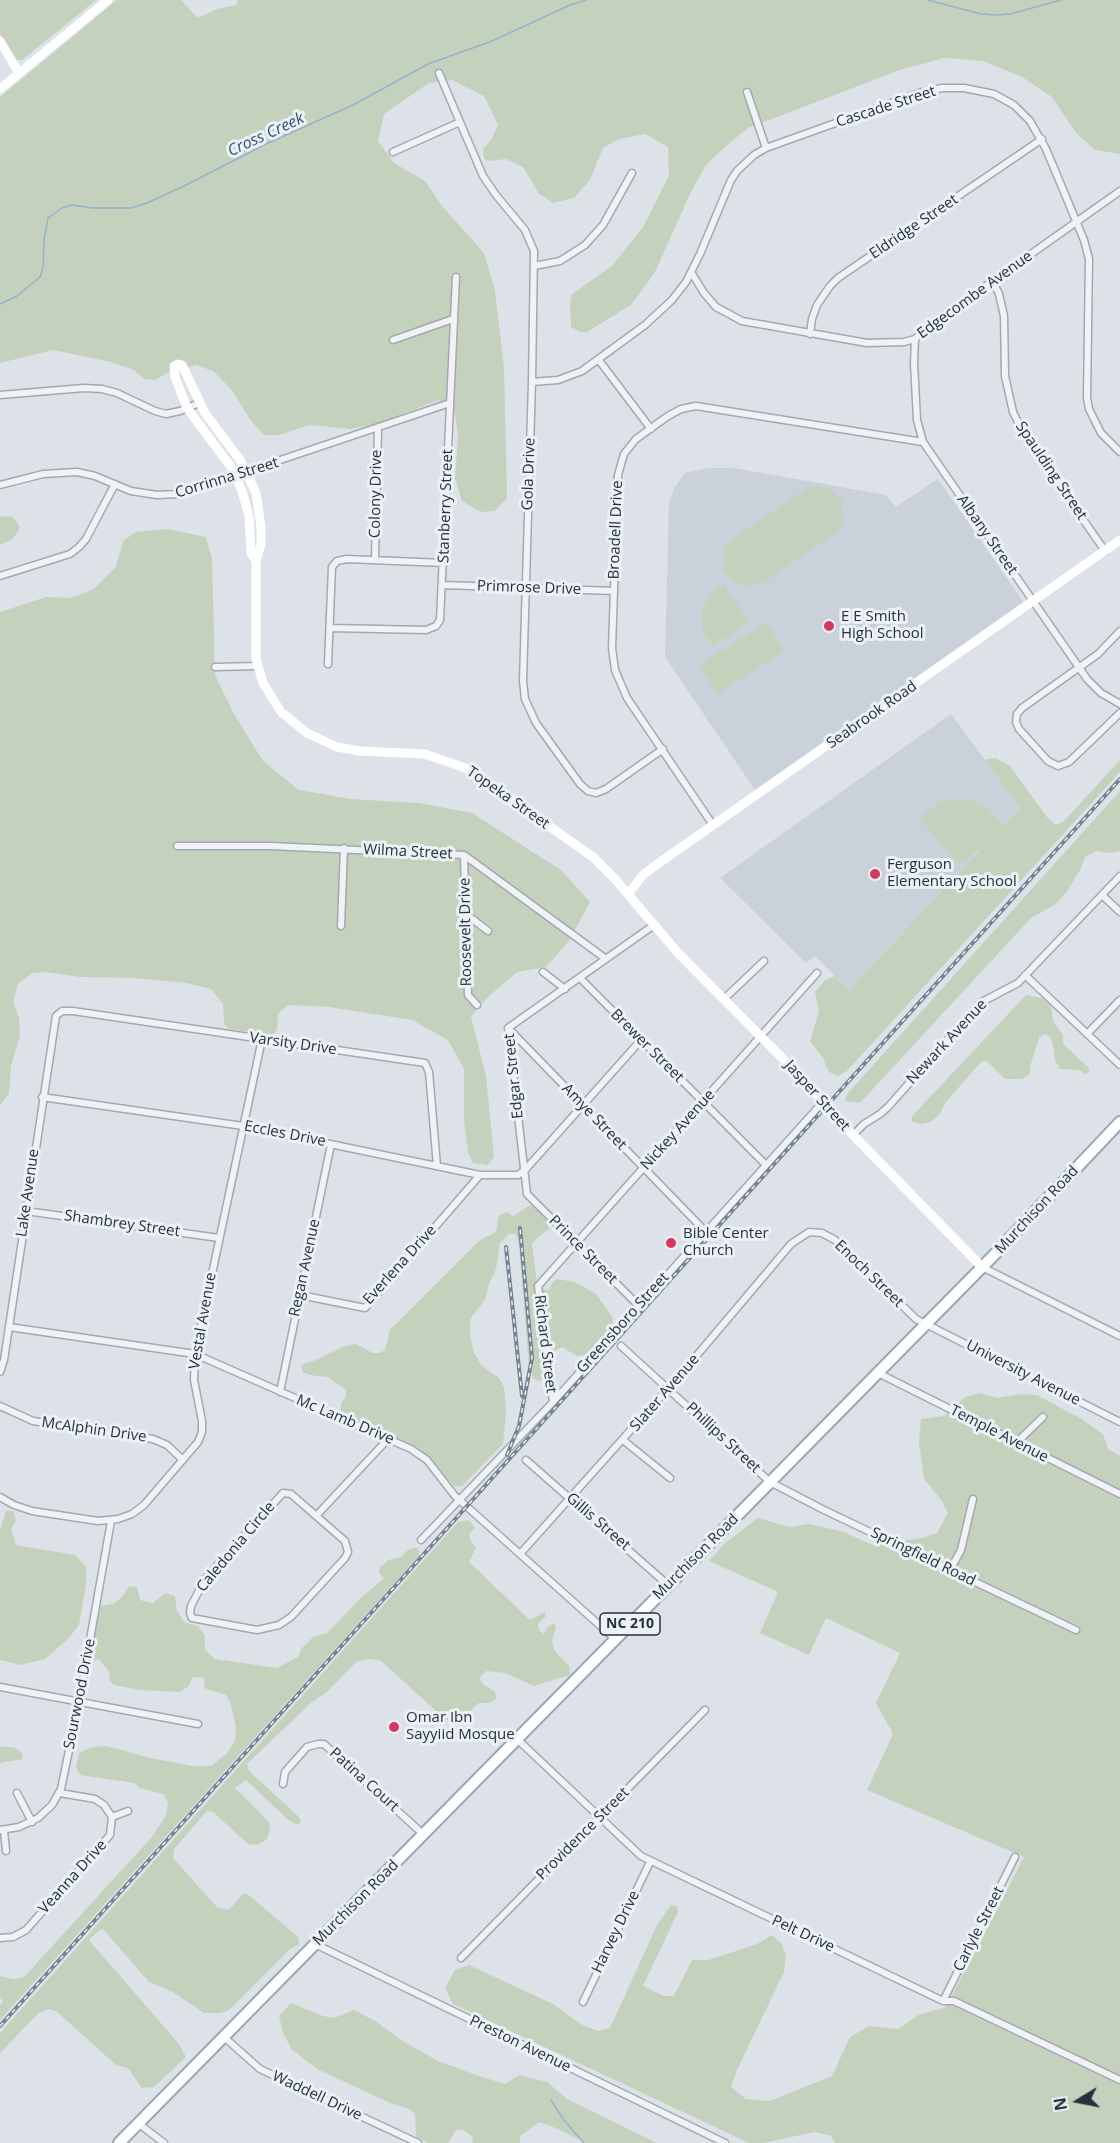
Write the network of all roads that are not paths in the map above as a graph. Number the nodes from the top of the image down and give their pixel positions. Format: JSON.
{"nodes":[{"id":1,"x":108,"y":0,"type":"edge"},
{"id":2,"x":0,"y":41,"type":"edge"},
{"id":3,"x":19,"y":73,"type":"junction"},
{"id":4,"x":439,"y":74,"type":"dead end"},
{"id":5,"x":0,"y":89,"type":"edge"},
{"id":6,"x":747,"y":92,"type":"dead end"},
{"id":7,"x":460,"y":122,"type":"junction"},
{"id":8,"x":1042,"y":139,"type":"junction"},
{"id":9,"x":766,"y":148,"type":"junction"},
{"id":10,"x":393,"y":152,"type":"dead end"},
{"id":11,"x":632,"y":172,"type":"dead end"},
{"id":12,"x":1120,"y":191,"type":"edge"},
{"id":13,"x":1076,"y":221,"type":"junction"},
{"id":14,"x":534,"y":266,"type":"junction"},
{"id":15,"x":691,"y":272,"type":"junction"},
{"id":16,"x":456,"y":277,"type":"dead end"},
{"id":17,"x":992,"y":280,"type":"junction"},
{"id":18,"x":453,"y":319,"type":"junction"},
{"id":19,"x":810,"y":334,"type":"junction"},
{"id":20,"x":915,"y":339,"type":"junction"},
{"id":21,"x":393,"y":340,"type":"dead end"},
{"id":22,"x":598,"y":359,"type":"junction"},
{"id":23,"x":532,"y":382,"type":"junction"},
{"id":24,"x":0,"y":395,"type":"edge"},
{"id":25,"x":199,"y":403,"type":"junction"},
{"id":26,"x":450,"y":403,"type":"junction"},
{"id":27,"x":187,"y":408,"type":"junction"},
{"id":28,"x":378,"y":428,"type":"junction"},
{"id":29,"x":651,"y":429,"type":"junction"},
{"id":30,"x":923,"y":442,"type":"junction"},
{"id":31,"x":1120,"y":452,"type":"edge"},
{"id":32,"x":247,"y":473,"type":"junction"},
{"id":33,"x":236,"y":476,"type":"junction"},
{"id":34,"x":115,"y":484,"type":"junction"},
{"id":35,"x":0,"y":485,"type":"edge"},
{"id":36,"x":1120,"y":540,"type":"edge"},
{"id":37,"x":1105,"y":551,"type":"junction"},
{"id":38,"x":375,"y":560,"type":"junction"},
{"id":39,"x":256,"y":561,"type":"junction"},
{"id":40,"x":444,"y":563,"type":"junction"},
{"id":41,"x":0,"y":576,"type":"edge"},
{"id":42,"x":443,"y":585,"type":"junction"},
{"id":43,"x":526,"y":588,"type":"junction"},
{"id":44,"x":614,"y":591,"type":"junction"},
{"id":45,"x":1034,"y":601,"type":"junction"},
{"id":46,"x":330,"y":628,"type":"junction"},
{"id":47,"x":1120,"y":631,"type":"edge"},
{"id":48,"x":328,"y":664,"type":"dead end"},
{"id":49,"x":257,"y":666,"type":"junction"},
{"id":50,"x":215,"y":667,"type":"dead end"},
{"id":51,"x":1079,"y":669,"type":"junction"},
{"id":52,"x":1120,"y":704,"type":"edge"},
{"id":53,"x":1120,"y":713,"type":"edge"},
{"id":54,"x":663,"y":749,"type":"junction"},
{"id":55,"x":713,"y":825,"type":"junction"},
{"id":56,"x":177,"y":846,"type":"dead end"},
{"id":57,"x":344,"y":848,"type":"junction"},
{"id":58,"x":464,"y":855,"type":"junction"},
{"id":59,"x":1120,"y":876,"type":"edge"},
{"id":60,"x":627,"y":894,"type":"junction"},
{"id":61,"x":1102,"y":895,"type":"junction"},
{"id":62,"x":1120,"y":912,"type":"edge"},
{"id":63,"x":466,"y":915,"type":"junction"},
{"id":64,"x":654,"y":925,"type":"junction"},
{"id":65,"x":341,"y":926,"type":"dead end"},
{"id":66,"x":488,"y":931,"type":"dead end"},
{"id":67,"x":606,"y":959,"type":"junction"},
{"id":68,"x":764,"y":961,"type":"dead end"},
{"id":69,"x":543,"y":972,"type":"dead end"},
{"id":70,"x":817,"y":974,"type":"dead end"},
{"id":71,"x":1025,"y":975,"type":"junction"},
{"id":72,"x":580,"y":978,"type":"junction"},
{"id":73,"x":565,"y":989,"type":"junction"},
{"id":74,"x":724,"y":999,"type":"junction"},
{"id":75,"x":1120,"y":1000,"type":"edge"},
{"id":76,"x":477,"y":1005,"type":"dead end"},
{"id":77,"x":58,"y":1014,"type":"joint"},
{"id":78,"x":508,"y":1028,"type":"junction"},
{"id":79,"x":1087,"y":1034,"type":"junction"},
{"id":80,"x":762,"y":1037,"type":"junction"},
{"id":81,"x":262,"y":1040,"type":"junction"},
{"id":82,"x":640,"y":1040,"type":"junction"},
{"id":83,"x":1120,"y":1065,"type":"edge"},
{"id":84,"x":42,"y":1097,"type":"junction"},
{"id":85,"x":703,"y":1102,"type":"junction"},
{"id":86,"x":823,"y":1102,"type":"junction"},
{"id":87,"x":582,"y":1105,"type":"junction"},
{"id":88,"x":1120,"y":1122,"type":"edge"},
{"id":89,"x":243,"y":1126,"type":"junction"},
{"id":90,"x":853,"y":1135,"type":"junction"},
{"id":91,"x":331,"y":1144,"type":"junction"},
{"id":92,"x":766,"y":1165,"type":"junction"},
{"id":93,"x":437,"y":1166,"type":"junction"},
{"id":94,"x":644,"y":1168,"type":"junction"},
{"id":95,"x":525,"y":1170,"type":"junction"},
{"id":96,"x":480,"y":1174,"type":"junction"},
{"id":97,"x":527,"y":1194,"type":"joint"},
{"id":98,"x":26,"y":1211,"type":"junction"},
{"id":99,"x":706,"y":1232,"type":"junction"},
{"id":100,"x":809,"y":1232,"type":"joint"},
{"id":101,"x":219,"y":1238,"type":"junction"},
{"id":102,"x":577,"y":1242,"type":"junction"},
{"id":103,"x":982,"y":1267,"type":"junction"},
{"id":104,"x":538,"y":1286,"type":"joint"},
{"id":105,"x":300,"y":1295,"type":"junction"},
{"id":106,"x":639,"y":1306,"type":"junction"},
{"id":107,"x":926,"y":1324,"type":"junction"},
{"id":108,"x":9,"y":1327,"type":"junction"},
{"id":109,"x":1120,"y":1336,"type":"edge"},
{"id":110,"x":621,"y":1346,"type":"dead end"},
{"id":111,"x":195,"y":1354,"type":"junction"},
{"id":112,"x":0,"y":1372,"type":"edge"},
{"id":113,"x":878,"y":1373,"type":"junction"},
{"id":114,"x":669,"y":1388,"type":"junction"},
{"id":115,"x":280,"y":1392,"type":"junction"},
{"id":116,"x":553,"y":1402,"type":"junction"},
{"id":117,"x":0,"y":1406,"type":"edge"},
{"id":118,"x":1042,"y":1417,"type":"dead end"},
{"id":119,"x":1120,"y":1422,"type":"edge"},
{"id":120,"x":388,"y":1439,"type":"junction"},
{"id":121,"x":623,"y":1440,"type":"junction"},
{"id":122,"x":1017,"y":1442,"type":"junction"},
{"id":123,"x":183,"y":1460,"type":"junction"},
{"id":124,"x":526,"y":1460,"type":"dead end"},
{"id":125,"x":670,"y":1479,"type":"dead end"},
{"id":126,"x":771,"y":1482,"type":"junction"},
{"id":127,"x":1120,"y":1494,"type":"edge"},
{"id":128,"x":0,"y":1497,"type":"edge"},
{"id":129,"x":570,"y":1498,"type":"junction"},
{"id":130,"x":973,"y":1499,"type":"dead end"},
{"id":131,"x":459,"y":1500,"type":"junction"},
{"id":132,"x":316,"y":1516,"type":"junction"},
{"id":133,"x":111,"y":1521,"type":"junction"},
{"id":134,"x":421,"y":1540,"type":"dead end"},
{"id":135,"x":520,"y":1554,"type":"junction"},
{"id":136,"x":950,"y":1570,"type":"junction"},
{"id":137,"x":669,"y":1585,"type":"junction"},
{"id":138,"x":1076,"y":1630,"type":"dead end"},
{"id":139,"x":615,"y":1639,"type":"junction"},
{"id":140,"x":0,"y":1687,"type":"edge"},
{"id":141,"x":79,"y":1702,"type":"junction"},
{"id":142,"x":705,"y":1710,"type":"dead end"},
{"id":143,"x":198,"y":1724,"type":"dead end"},
{"id":144,"x":517,"y":1739,"type":"junction"},
{"id":145,"x":283,"y":1784,"type":"dead end"},
{"id":146,"x":60,"y":1792,"type":"junction"},
{"id":147,"x":16,"y":1793,"type":"dead end"},
{"id":148,"x":128,"y":1811,"type":"dead end"},
{"id":149,"x":112,"y":1817,"type":"junction"},
{"id":150,"x":599,"y":1818,"type":"junction"},
{"id":151,"x":32,"y":1822,"type":"junction"},
{"id":152,"x":2,"y":1830,"type":"edge"},
{"id":153,"x":423,"y":1834,"type":"junction"},
{"id":154,"x":6,"y":1851,"type":"dead end"},
{"id":155,"x":1015,"y":1857,"type":"dead end"},
{"id":156,"x":650,"y":1862,"type":"junction"},
{"id":157,"x":0,"y":1938,"type":"edge"},
{"id":158,"x":315,"y":1944,"type":"junction"},
{"id":159,"x":462,"y":1958,"type":"dead end"},
{"id":160,"x":943,"y":2001,"type":"junction"},
{"id":161,"x":583,"y":2002,"type":"dead end"},
{"id":162,"x":224,"y":2037,"type":"junction"},
{"id":163,"x":1120,"y":2080,"type":"edge"},
{"id":164,"x":139,"y":2124,"type":"junction"},
{"id":165,"x":119,"y":2143,"type":"edge"},
{"id":166,"x":164,"y":2143,"type":"edge"},
{"id":167,"x":418,"y":2143,"type":"edge"},
{"id":168,"x":725,"y":2143,"type":"edge"}],
"edges":[{"from":1,"to":3,"type":"street"},
{"from":2,"to":3,"type":"street"},
{"from":3,"to":5,"type":"street"},
{"from":4,"to":7,"type":"street","name":"Gola Drive"},
{"from":6,"to":9,"type":"street"},
{"from":7,"to":10,"type":"street"},
{"from":7,"to":14,"type":"street","name":"Gola Drive"},
{"from":8,"to":9,"type":"street","name":"Cascade Street"},
{"from":8,"to":13,"type":"street","name":"Cascade Street"},
{"from":8,"to":19,"type":"street","name":"Eldridge Street"},
{"from":9,"to":15,"type":"street","name":"Cascade Street"},
{"from":11,"to":14,"type":"street"},
{"from":12,"to":13,"type":"street","name":"Edgecombe Avenue"},
{"from":13,"to":17,"type":"street","name":"Edgecombe Avenue"},
{"from":13,"to":31,"type":"street","name":"Cascade Street"},
{"from":14,"to":23,"type":"street","name":"Gola Drive"},
{"from":15,"to":19,"type":"street","name":"Edgecombe Avenue"},
{"from":15,"to":22,"type":"street","name":"Cascade Street"},
{"from":16,"to":18,"type":"street","name":"Stanberry Street"},
{"from":17,"to":20,"type":"street","name":"Edgecombe Avenue"},
{"from":17,"to":37,"type":"street","name":"Spaulding Street"},
{"from":18,"to":21,"type":"street"},
{"from":18,"to":26,"type":"street","name":"Stanberry Street"},
{"from":19,"to":20,"type":"street","name":"Edgecombe Avenue"},
{"from":20,"to":30,"type":"street","name":"Albany Street"},
{"from":22,"to":23,"type":"street","name":"Cascade Street"},
{"from":22,"to":29,"type":"street"},
{"from":23,"to":43,"type":"street","name":"Gola Drive"},
{"from":24,"to":27,"type":"street"},
{"from":25,"to":27,"type":"street"},
{"from":25,"to":27,"type":"street"},
{"from":25,"to":32,"type":"street"},
{"from":26,"to":28,"type":"street","name":"Corrinna Street"},
{"from":26,"to":40,"type":"street","name":"Stanberry Street"},
{"from":27,"to":33,"type":"street"},
{"from":28,"to":32,"type":"street","name":"Corrinna Street"},
{"from":28,"to":38,"type":"street","name":"Colony Drive"},
{"from":29,"to":30,"type":"street","name":"Broadell Drive"},
{"from":29,"to":44,"type":"street","name":"Broadell Drive"},
{"from":30,"to":45,"type":"street","name":"Albany Street"},
{"from":32,"to":33,"type":"street","name":"Corrinna Street"},
{"from":32,"to":39,"type":"street"},
{"from":33,"to":34,"type":"street","name":"Corrinna Street"},
{"from":33,"to":39,"type":"street"},
{"from":34,"to":35,"type":"street","name":"Corrinna Street"},
{"from":34,"to":41,"type":"street"},
{"from":36,"to":37,"type":"street","name":"Seabrook Road"},
{"from":37,"to":45,"type":"street","name":"Seabrook Road"},
{"from":38,"to":40,"type":"street"},
{"from":38,"to":46,"type":"street"},
{"from":39,"to":49,"type":"street","name":"Topeka Street"},
{"from":40,"to":42,"type":"street","name":"Stanberry Street"},
{"from":42,"to":43,"type":"street","name":"Primrose Drive"},
{"from":42,"to":46,"type":"street","name":"Stanberry Street"},
{"from":43,"to":44,"type":"street","name":"Primrose Drive"},
{"from":43,"to":54,"type":"street","name":"Gola Drive"},
{"from":44,"to":54,"type":"street","name":"Broadell Drive"},
{"from":45,"to":51,"type":"street","name":"Albany Street"},
{"from":45,"to":55,"type":"street","name":"Seabrook Road"},
{"from":46,"to":48,"type":"street"},
{"from":47,"to":51,"type":"street"},
{"from":49,"to":50,"type":"street"},
{"from":49,"to":60,"type":"street","name":"Topeka Street"},
{"from":51,"to":52,"type":"street","name":"Albany Street"},
{"from":51,"to":53,"type":"street"},
{"from":54,"to":55,"type":"street","name":"Broadell Drive"},
{"from":55,"to":60,"type":"street","name":"Seabrook Road"},
{"from":56,"to":57,"type":"street","name":"Wilma Street"},
{"from":57,"to":58,"type":"street","name":"Wilma Street"},
{"from":57,"to":65,"type":"street"},
{"from":58,"to":63,"type":"street","name":"Roosevelt Drive"},
{"from":58,"to":67,"type":"street","name":"Wilma Street"},
{"from":59,"to":61,"type":"street","name":"Newark Avenue"},
{"from":60,"to":64,"type":"street","name":"Topeka Street"},
{"from":61,"to":62,"type":"street"},
{"from":61,"to":71,"type":"street","name":"Newark Avenue"},
{"from":63,"to":66,"type":"street"},
{"from":63,"to":76,"type":"street","name":"Roosevelt Drive"},
{"from":64,"to":67,"type":"street","name":"Edgar Street"},
{"from":64,"to":74,"type":"street","name":"Jasper Street"},
{"from":67,"to":72,"type":"street","name":"Edgar Street"},
{"from":68,"to":74,"type":"street"},
{"from":69,"to":73,"type":"street"},
{"from":70,"to":80,"type":"street","name":"Nickey Avenue"},
{"from":71,"to":79,"type":"street"},
{"from":71,"to":90,"type":"street","name":"Newark Avenue"},
{"from":72,"to":73,"type":"street","name":"Edgar Street"},
{"from":72,"to":82,"type":"street","name":"Brewer Street"},
{"from":73,"to":78,"type":"street","name":"Edgar Street"},
{"from":74,"to":80,"type":"street","name":"Jasper Street"},
{"from":75,"to":79,"type":"street"},
{"from":77,"to":81,"type":"street","name":"Varsity Drive"},
{"from":77,"to":84,"type":"street","name":"Lake Avenue"},
{"from":78,"to":87,"type":"street","name":"Amye Street"},
{"from":78,"to":95,"type":"street","name":"Edgar Street"},
{"from":79,"to":83,"type":"street"},
{"from":80,"to":85,"type":"street","name":"Nickey Avenue"},
{"from":80,"to":86,"type":"street","name":"Jasper Street"},
{"from":81,"to":89,"type":"street","name":"Vestal Avenue"},
{"from":81,"to":93,"type":"street","name":"Varsity Drive"},
{"from":82,"to":85,"type":"street","name":"Brewer Street"},
{"from":82,"to":87,"type":"street"},
{"from":84,"to":89,"type":"street","name":"Eccles Drive"},
{"from":84,"to":98,"type":"street","name":"Lake Avenue"},
{"from":85,"to":92,"type":"street","name":"Brewer Street"},
{"from":85,"to":94,"type":"street","name":"Nickey Avenue"},
{"from":86,"to":90,"type":"street","name":"Jasper Street"},
{"from":86,"to":92,"type":"street","name":"Greensboro Street"},
{"from":87,"to":94,"type":"street","name":"Amye Street"},
{"from":87,"to":95,"type":"street"},
{"from":88,"to":103,"type":"main road","name":"Murchison Road","number":"NC 210"},
{"from":89,"to":91,"type":"street","name":"Eccles Drive"},
{"from":89,"to":101,"type":"street","name":"Vestal Avenue"},
{"from":90,"to":103,"type":"street","name":"Jasper Street"},
{"from":91,"to":93,"type":"street","name":"Eccles Drive"},
{"from":91,"to":105,"type":"street","name":"Regan Avenue"},
{"from":92,"to":99,"type":"street","name":"Greensboro Street"},
{"from":93,"to":96,"type":"street","name":"Eccles Drive"},
{"from":94,"to":99,"type":"street","name":"Amye Street"},
{"from":94,"to":102,"type":"street","name":"Nickey Avenue"},
{"from":95,"to":96,"type":"street","name":"Eccles Drive"},
{"from":95,"to":97,"type":"street","name":"Edgar Street"},
{"from":96,"to":105,"type":"street","name":"Everlena Drive"},
{"from":97,"to":102,"type":"street","name":"Prince Street"},
{"from":98,"to":101,"type":"street","name":"Shambrey Street"},
{"from":98,"to":108,"type":"street","name":"Lake Avenue"},
{"from":99,"to":106,"type":"street","name":"Greensboro Street"},
{"from":100,"to":107,"type":"street","name":"Enoch Street"},
{"from":100,"to":114,"type":"street","name":"Slater Avenue"},
{"from":101,"to":111,"type":"street","name":"Vestal Avenue"},
{"from":102,"to":104,"type":"street","name":"Nickey Avenue"},
{"from":102,"to":106,"type":"street","name":"Prince Street"},
{"from":103,"to":107,"type":"main road","name":"Murchison Road","number":"NC 210"},
{"from":103,"to":109,"type":"street"},
{"from":104,"to":116,"type":"street","name":"Richard Street"},
{"from":105,"to":115,"type":"street","name":"Regan Avenue"},
{"from":106,"to":116,"type":"street","name":"Greensboro Street"},
{"from":107,"to":113,"type":"main road","name":"Murchison Road","number":"NC 210"},
{"from":107,"to":119,"type":"street","name":"University Avenue"},
{"from":108,"to":111,"type":"street","name":"Mc Lamb Drive"},
{"from":108,"to":112,"type":"street","name":"Lake Avenue"},
{"from":110,"to":114,"type":"street","name":"Phillips Street"},
{"from":111,"to":115,"type":"street","name":"Mc Lamb Drive"},
{"from":111,"to":123,"type":"street","name":"Vestal Avenue"},
{"from":113,"to":122,"type":"street","name":"Temple Avenue"},
{"from":113,"to":126,"type":"main road","name":"Murchison Road","number":"NC 210"},
{"from":114,"to":121,"type":"street","name":"Slater Avenue"},
{"from":114,"to":126,"type":"street","name":"Phillips Street"},
{"from":115,"to":120,"type":"street","name":"Mc Lamb Drive"},
{"from":116,"to":131,"type":"street","name":"Greensboro Street"},
{"from":117,"to":123,"type":"street","name":"McAlphin Drive"},
{"from":118,"to":122,"type":"street"},
{"from":120,"to":131,"type":"street","name":"Mc Lamb Drive"},
{"from":120,"to":132,"type":"street"},
{"from":121,"to":125,"type":"street"},
{"from":121,"to":129,"type":"street","name":"Slater Avenue"},
{"from":122,"to":127,"type":"street","name":"Temple Avenue"},
{"from":123,"to":133,"type":"street","name":"Vestal Avenue"},
{"from":124,"to":129,"type":"street","name":"Gillis Street"},
{"from":126,"to":136,"type":"street","name":"Springfield Road"},
{"from":126,"to":137,"type":"main road","name":"Murchison Road","number":"NC 210"},
{"from":128,"to":133,"type":"street","name":"Vestal Avenue"},
{"from":129,"to":135,"type":"street","name":"Slater Avenue"},
{"from":129,"to":137,"type":"street","name":"Gillis Street"},
{"from":130,"to":136,"type":"street"},
{"from":131,"to":134,"type":"street","name":"Greensboro Street"},
{"from":131,"to":135,"type":"street","name":"Mc Lamb Drive"},
{"from":132,"to":132,"type":"street","name":"Caledonia Circle"},
{"from":133,"to":141,"type":"street","name":"Sourwood Drive"},
{"from":135,"to":139,"type":"street","name":"Mc Lamb Drive"},
{"from":136,"to":138,"type":"street","name":"Springfield Road"},
{"from":137,"to":139,"type":"main road","name":"Murchison Road","number":"NC 210"},
{"from":139,"to":144,"type":"main road","name":"Murchison Road","number":"NC 210"},
{"from":140,"to":141,"type":"street"},
{"from":141,"to":143,"type":"street"},
{"from":141,"to":146,"type":"street","name":"Sourwood Drive"},
{"from":142,"to":150,"type":"street","name":"Providence Street"},
{"from":144,"to":150,"type":"street","name":"Pelt Drive"},
{"from":144,"to":153,"type":"main road","name":"Murchison Road","number":"NC 210"},
{"from":145,"to":153,"type":"street","name":"Patina Court"},
{"from":146,"to":149,"type":"street"},
{"from":146,"to":151,"type":"street","name":"Sourwood Drive"},
{"from":147,"to":151,"type":"street"},
{"from":148,"to":149,"type":"street"},
{"from":149,"to":157,"type":"street","name":"Veanna Drive"},
{"from":150,"to":156,"type":"street","name":"Pelt Drive"},
{"from":150,"to":159,"type":"street","name":"Providence Street"},
{"from":151,"to":152,"type":"street","name":"Sourwood Drive"},
{"from":152,"to":154,"type":"street"},
{"from":153,"to":158,"type":"main road","name":"Murchison Road","number":"NC 210"},
{"from":155,"to":160,"type":"street","name":"Carlyle Street"},
{"from":156,"to":160,"type":"street","name":"Pelt Drive"},
{"from":156,"to":161,"type":"street","name":"Harvey Drive"},
{"from":158,"to":162,"type":"main road","name":"Murchison Road","number":"NC 210"},
{"from":158,"to":168,"type":"street","name":"Preston Avenue"},
{"from":160,"to":163,"type":"street","name":"Pelt Drive"},
{"from":162,"to":164,"type":"main road","name":"Murchison Road","number":"NC 210"},
{"from":162,"to":167,"type":"street","name":"Waddell Drive"},
{"from":164,"to":165,"type":"main road","name":"Murchison Road","number":"NC 210"},
{"from":164,"to":166,"type":"street"}]}
